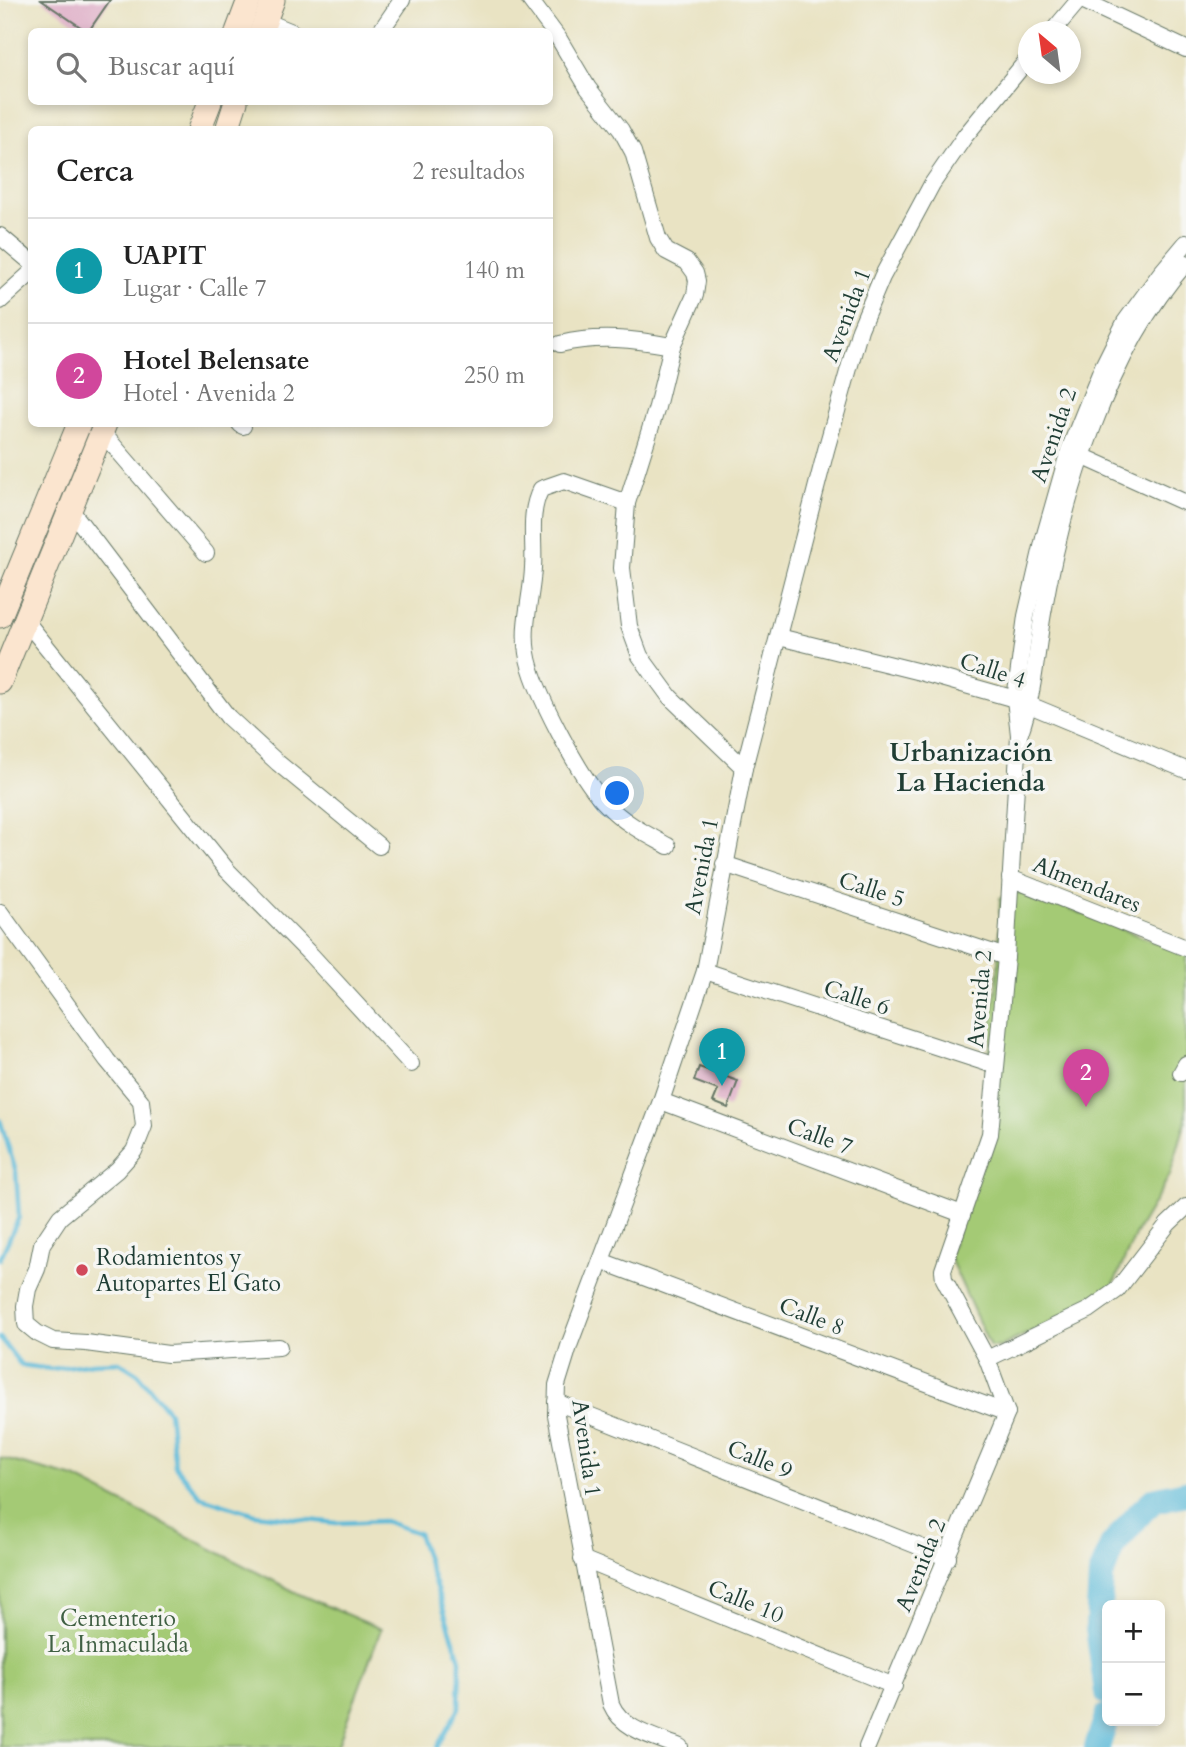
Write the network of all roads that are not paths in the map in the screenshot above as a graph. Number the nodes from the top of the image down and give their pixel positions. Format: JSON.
{"nodes":[{"id":1,"x":402,"y":0,"type":"edge"},
{"id":2,"x":530,"y":0,"type":"edge"},
{"id":3,"x":1081,"y":0,"type":"edge"},
{"id":4,"x":261,"y":10,"type":"edge"},
{"id":5,"x":1062,"y":21,"type":"edge"},
{"id":6,"x":241,"y":28,"type":"edge"},
{"id":7,"x":286,"y":28,"type":"edge"},
{"id":8,"x":383,"y":28,"type":"edge"},
{"id":9,"x":551,"y":28,"type":"edge"},
{"id":10,"x":553,"y":31,"type":"edge"},
{"id":11,"x":1186,"y":49,"type":"edge"},
{"id":12,"x":1018,"y":72,"type":"edge"},
{"id":13,"x":209,"y":105,"type":"edge"},
{"id":14,"x":235,"y":105,"type":"edge"},
{"id":15,"x":201,"y":126,"type":"edge"},
{"id":16,"x":228,"y":126,"type":"edge"},
{"id":17,"x":0,"y":236,"type":"edge"},
{"id":18,"x":1186,"y":243,"type":"edge"},
{"id":19,"x":28,"y":260,"type":"edge"},
{"id":20,"x":1186,"y":263,"type":"edge"},
{"id":21,"x":28,"y":276,"type":"edge"},
{"id":22,"x":0,"y":301,"type":"edge"},
{"id":23,"x":560,"y":344,"type":"dead end"},
{"id":24,"x":672,"y":346,"type":"junction"},
{"id":25,"x":78,"y":427,"type":"edge"},
{"id":26,"x":103,"y":427,"type":"edge"},
{"id":27,"x":1076,"y":453,"type":"junction"},
{"id":28,"x":627,"y":503,"type":"junction"},
{"id":29,"x":1186,"y":503,"type":"edge"},
{"id":30,"x":69,"y":509,"type":"junction"},
{"id":31,"x":205,"y":553,"type":"dead end"},
{"id":32,"x":0,"y":616,"type":"edge"},
{"id":33,"x":25,"y":621,"type":"junction"},
{"id":34,"x":779,"y":638,"type":"junction"},
{"id":35,"x":0,"y":682,"type":"edge"},
{"id":36,"x":1022,"y":703,"type":"junction"},
{"id":37,"x":744,"y":768,"type":"junction"},
{"id":38,"x":1186,"y":770,"type":"edge"},
{"id":39,"x":379,"y":846,"type":"dead end"},
{"id":40,"x":668,"y":846,"type":"dead end"},
{"id":41,"x":724,"y":864,"type":"junction"},
{"id":42,"x":1010,"y":878,"type":"junction"},
{"id":43,"x":0,"y":912,"type":"edge"},
{"id":44,"x":1186,"y":948,"type":"edge"},
{"id":45,"x":1006,"y":957,"type":"junction"},
{"id":46,"x":705,"y":971,"type":"junction"},
{"id":47,"x":411,"y":1064,"type":"dead end"},
{"id":48,"x":996,"y":1066,"type":"junction"},
{"id":49,"x":661,"y":1101,"type":"junction"},
{"id":50,"x":1186,"y":1207,"type":"edge"},
{"id":51,"x":962,"y":1214,"type":"junction"},
{"id":52,"x":601,"y":1261,"type":"junction"},
{"id":53,"x":279,"y":1347,"type":"dead end"},
{"id":54,"x":988,"y":1359,"type":"junction"},
{"id":55,"x":556,"y":1402,"type":"junction"},
{"id":56,"x":1007,"y":1413,"type":"junction"},
{"id":57,"x":948,"y":1558,"type":"junction"},
{"id":58,"x":582,"y":1559,"type":"junction"},
{"id":59,"x":894,"y":1686,"type":"junction"},
{"id":60,"x":680,"y":1747,"type":"edge"},
{"id":61,"x":867,"y":1747,"type":"edge"}],
"edges":[{"from":1,"to":8,"type":"street"},
{"from":2,"to":9,"type":"street"},
{"from":3,"to":5,"type":"street"},
{"from":3,"to":11,"type":"street"},
{"from":4,"to":6,"type":"main road"},
{"from":4,"to":7,"type":"street"},
{"from":10,"to":24,"type":"street"},
{"from":12,"to":34,"type":"street","name":"Avenida 1"},
{"from":13,"to":15,"type":"main road"},
{"from":14,"to":16,"type":"main road"},
{"from":17,"to":19,"type":"street"},
{"from":18,"to":27,"type":"street","name":"Avenida 2"},
{"from":20,"to":27,"type":"street"},
{"from":21,"to":22,"type":"street"},
{"from":23,"to":24,"type":"street"},
{"from":24,"to":28,"type":"street"},
{"from":25,"to":32,"type":"main road"},
{"from":26,"to":30,"type":"main road"},
{"from":26,"to":31,"type":"street"},
{"from":27,"to":29,"type":"street"},
{"from":27,"to":36,"type":"street","name":"Avenida 2"},
{"from":28,"to":37,"type":"street"},
{"from":28,"to":40,"type":"street"},
{"from":30,"to":33,"type":"main road"},
{"from":30,"to":39,"type":"street"},
{"from":33,"to":35,"type":"main road"},
{"from":33,"to":47,"type":"street"},
{"from":34,"to":36,"type":"street","name":"Calle 4"},
{"from":34,"to":37,"type":"street","name":"Avenida 1"},
{"from":36,"to":38,"type":"street","name":"Calle 4"},
{"from":36,"to":42,"type":"street","name":"Avenida 2"},
{"from":37,"to":41,"type":"street","name":"Avenida 1"},
{"from":41,"to":45,"type":"street","name":"Calle 5"},
{"from":41,"to":46,"type":"street","name":"Avenida 1"},
{"from":42,"to":44,"type":"street","name":"Almendares"},
{"from":42,"to":45,"type":"street","name":"Avenida 2"},
{"from":43,"to":53,"type":"street"},
{"from":45,"to":48,"type":"street","name":"Avenida 2"},
{"from":46,"to":48,"type":"street","name":"Calle 6"},
{"from":46,"to":49,"type":"street","name":"Avenida 1"},
{"from":48,"to":51,"type":"street","name":"Avenida 2"},
{"from":49,"to":51,"type":"street","name":"Calle 7"},
{"from":49,"to":52,"type":"street","name":"Avenida 1"},
{"from":50,"to":54,"type":"street"},
{"from":51,"to":54,"type":"street","name":"Avenida 2"},
{"from":52,"to":55,"type":"street","name":"Avenida 1"},
{"from":52,"to":56,"type":"street","name":"Calle 8"},
{"from":54,"to":56,"type":"street","name":"Avenida 2"},
{"from":55,"to":57,"type":"street","name":"Calle 9"},
{"from":55,"to":58,"type":"street","name":"Avenida 1"},
{"from":56,"to":57,"type":"street","name":"Avenida 2"},
{"from":57,"to":59,"type":"street","name":"Avenida 2"},
{"from":58,"to":59,"type":"street","name":"Calle 10"},
{"from":58,"to":60,"type":"street","name":"Avenida 1"},
{"from":59,"to":61,"type":"street","name":"Avenida 2"}]}
